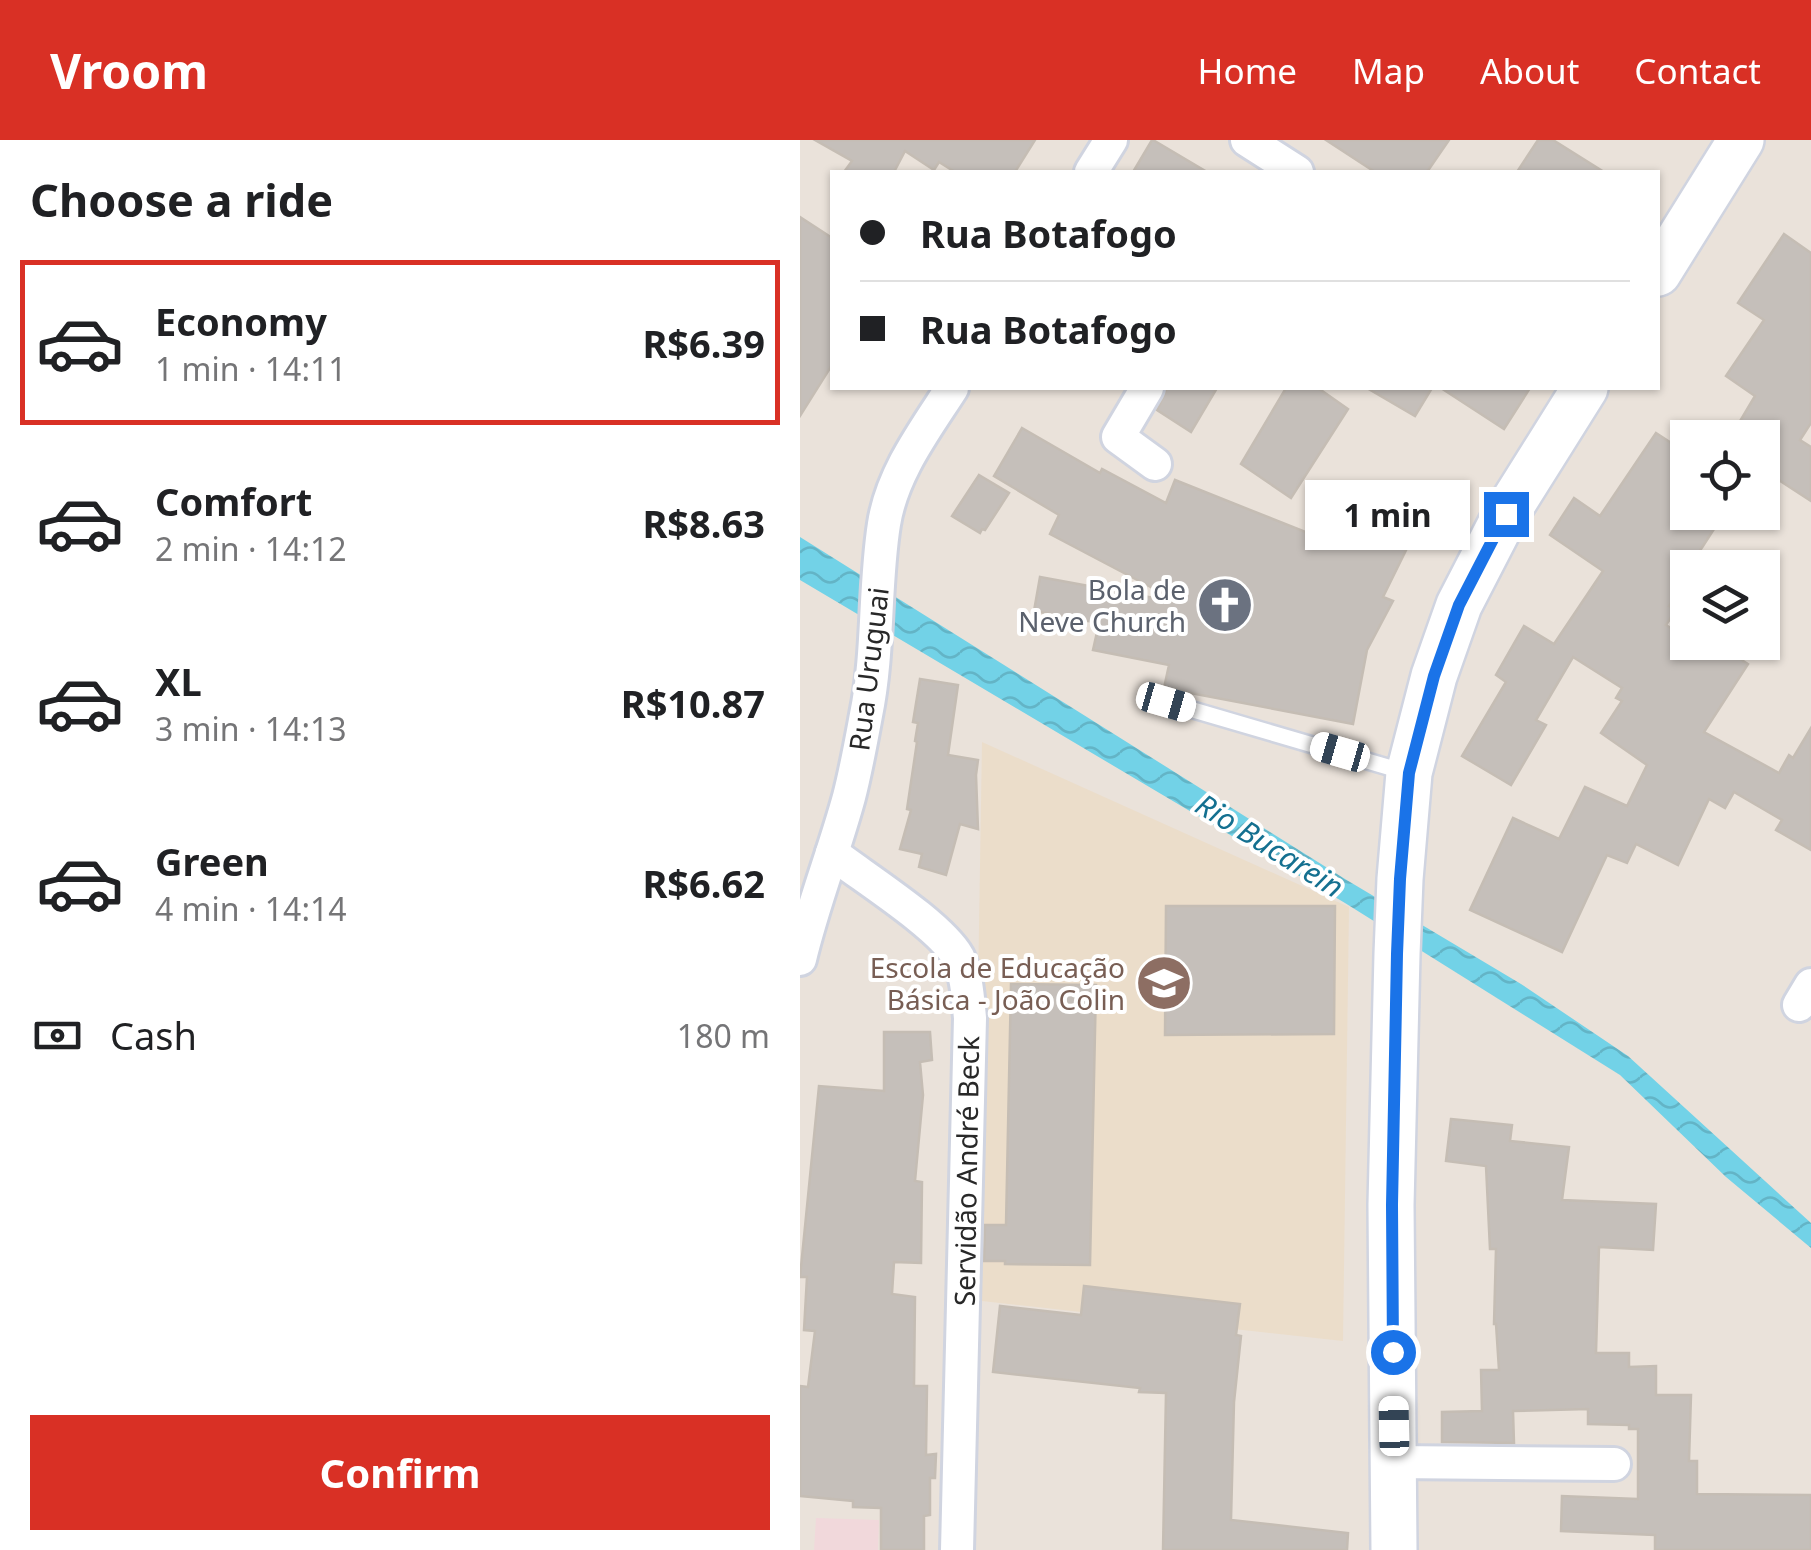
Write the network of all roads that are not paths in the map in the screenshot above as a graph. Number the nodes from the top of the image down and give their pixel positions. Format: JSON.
{"nodes":[{"id":1,"x":1112,"y":140,"type":"edge"},
{"id":2,"x":1246,"y":140,"type":"edge"},
{"id":3,"x":1741,"y":140,"type":"edge"},
{"id":4,"x":1285,"y":169,"type":"edge"},
{"id":5,"x":1091,"y":170,"type":"edge"},
{"id":6,"x":1660,"y":269,"type":"edge"},
{"id":7,"x":951,"y":390,"type":"edge"},
{"id":8,"x":1146,"y":390,"type":"edge"},
{"id":9,"x":1584,"y":390,"type":"edge"},
{"id":10,"x":1155,"y":464,"type":"dead end"},
{"id":11,"x":1166,"y":702,"type":"dead end"},
{"id":12,"x":1409,"y":773,"type":"junction"},
{"id":13,"x":832,"y":853,"type":"junction"},
{"id":14,"x":800,"y":959,"type":"edge"},
{"id":15,"x":1394,"y":1462,"type":"junction"},
{"id":16,"x":1614,"y":1464,"type":"dead end"},
{"id":17,"x":958,"y":1550,"type":"edge"},
{"id":18,"x":1394,"y":1550,"type":"edge"}],
"edges":[{"from":1,"to":5,"type":"street"},
{"from":2,"to":4,"type":"street"},
{"from":3,"to":6,"type":"street"},
{"from":7,"to":13,"type":"street","name":"Rua Uruguai"},
{"from":8,"to":10,"type":"street"},
{"from":9,"to":12,"type":"street"},
{"from":11,"to":12,"type":"lane"},
{"from":12,"to":15,"type":"street"},
{"from":13,"to":14,"type":"street","name":"Rua Uruguai"},
{"from":13,"to":17,"type":"street","name":"Servidão André Beck"},
{"from":15,"to":16,"type":"street"},
{"from":15,"to":18,"type":"street"}]}
